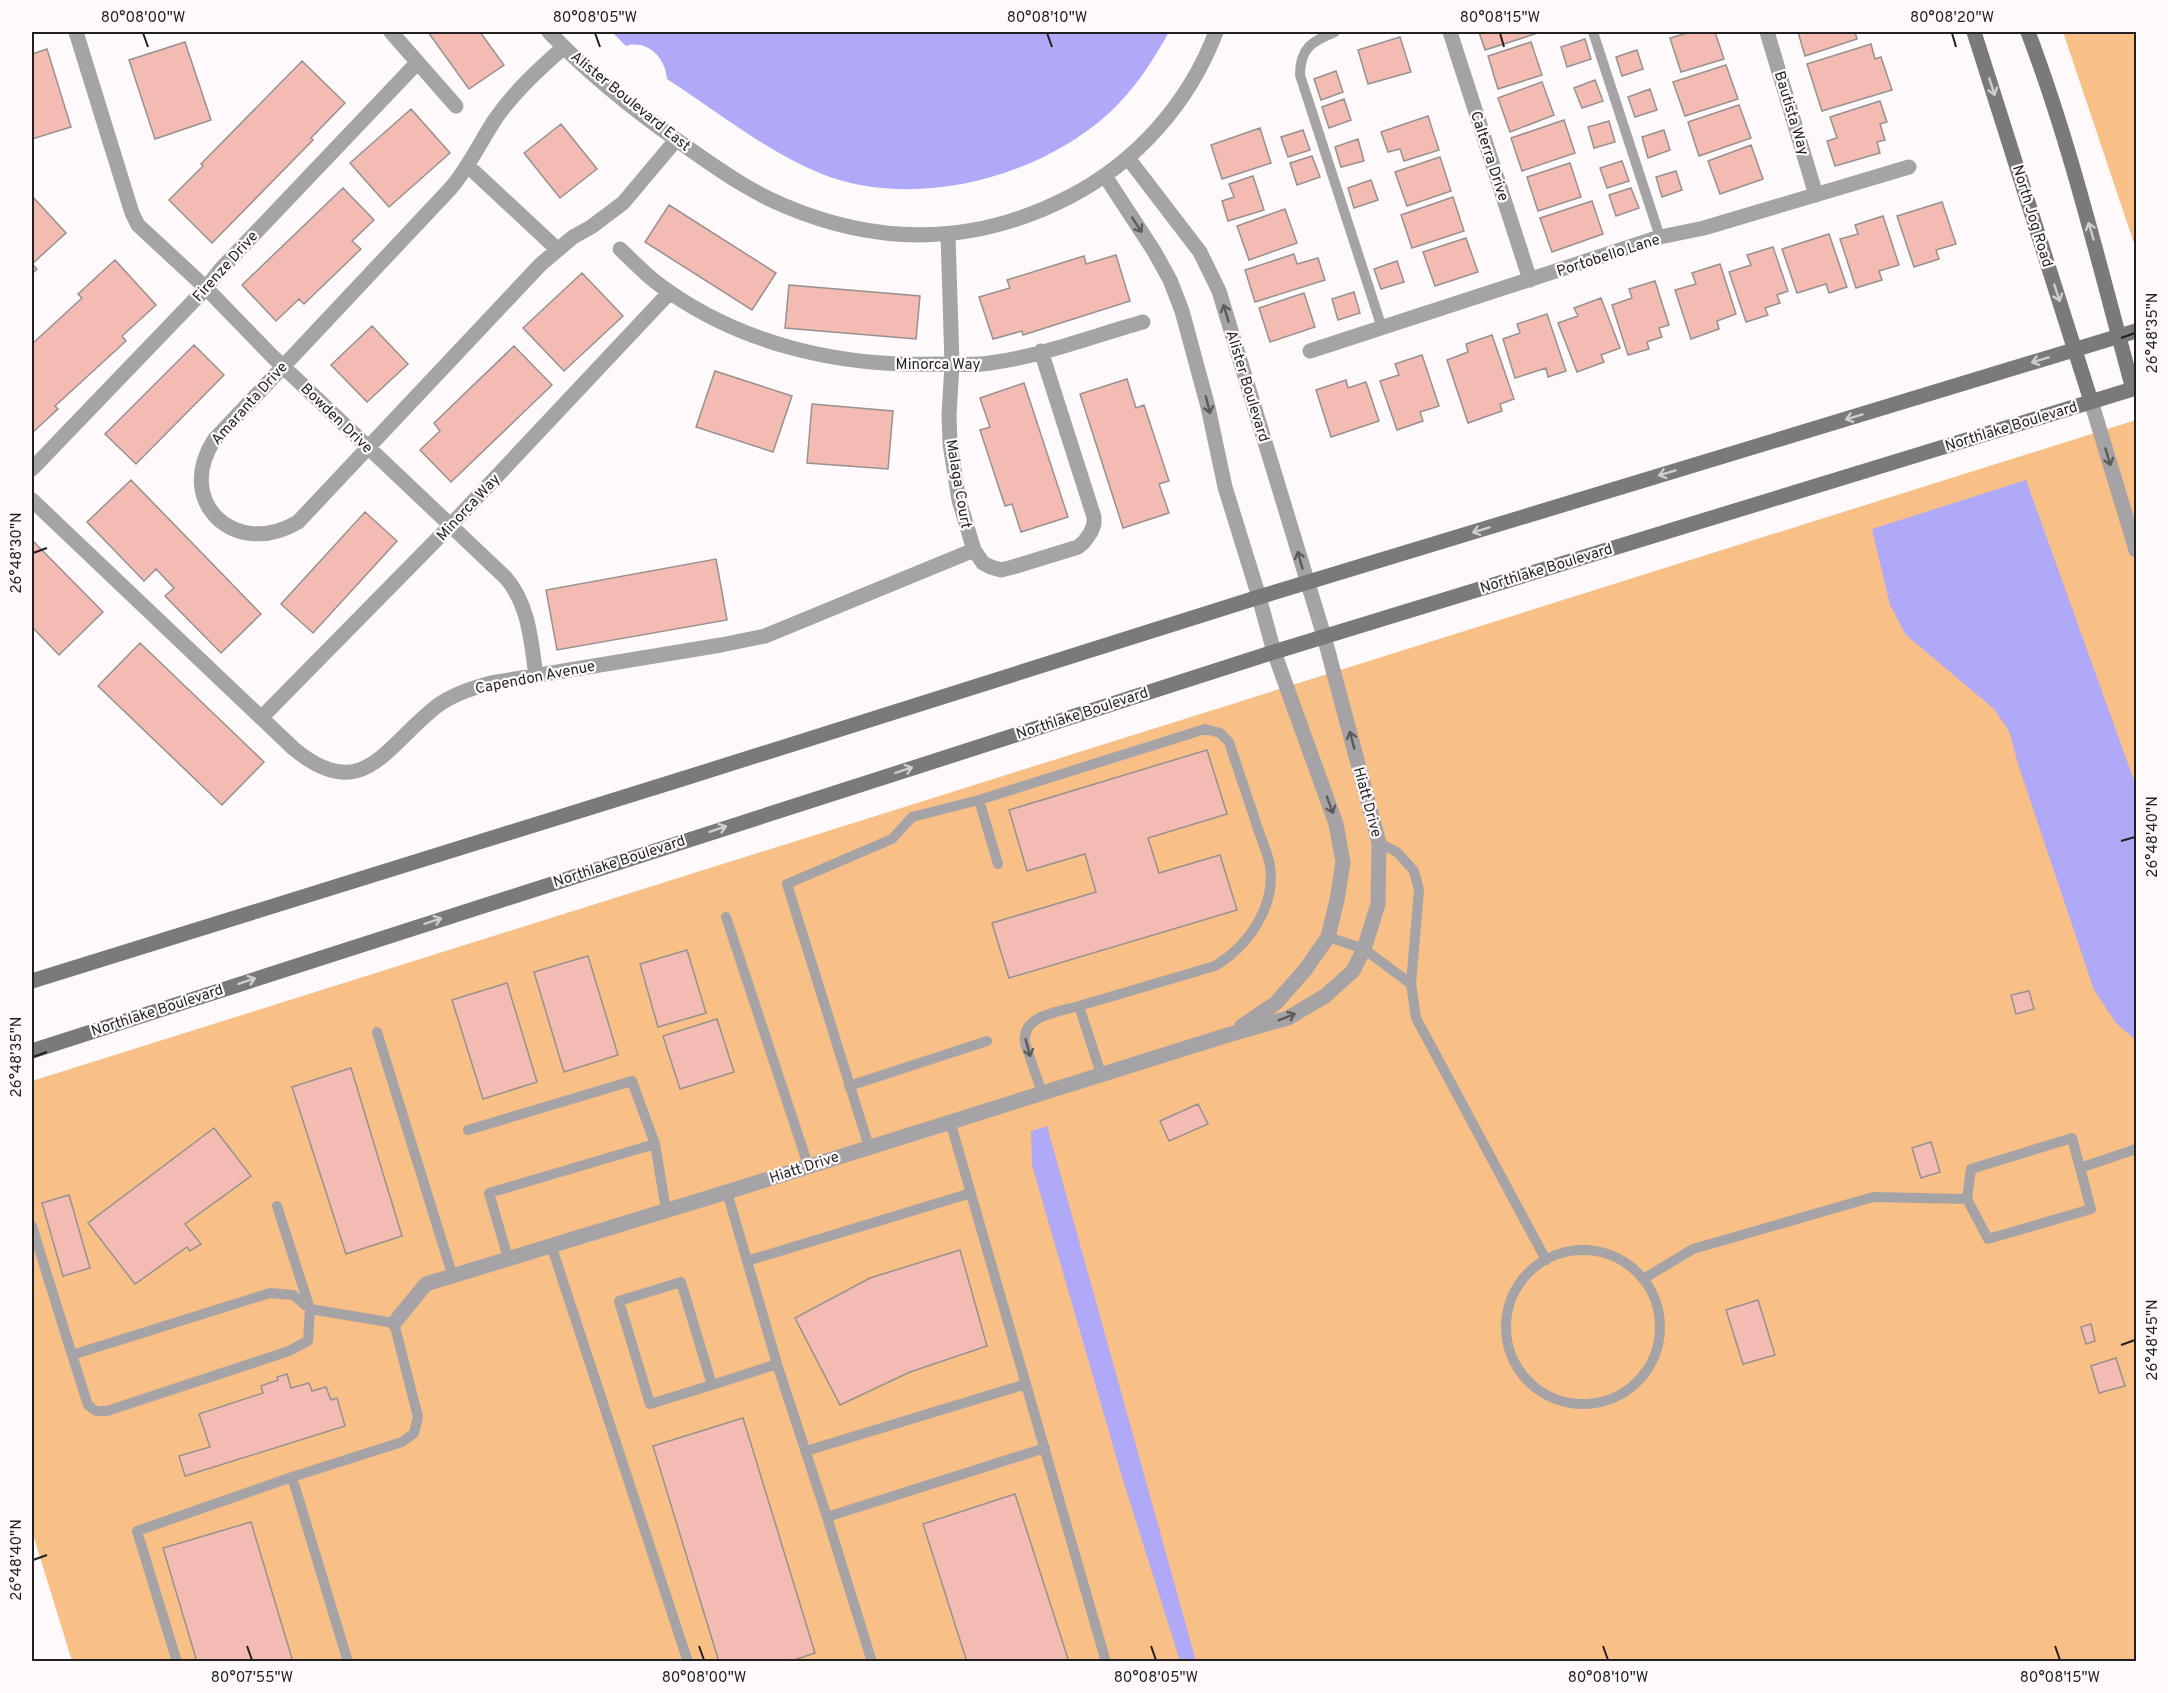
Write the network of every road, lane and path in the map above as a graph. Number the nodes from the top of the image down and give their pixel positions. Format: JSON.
{"nodes":[{"id":1,"x":76,"y":32,"type":"edge"},
{"id":2,"x":391,"y":32,"type":"edge"},
{"id":3,"x":549,"y":32,"type":"edge"},
{"id":4,"x":1216,"y":32,"type":"edge"},
{"id":5,"x":1335,"y":32,"type":"edge"},
{"id":6,"x":1450,"y":32,"type":"edge"},
{"id":7,"x":1593,"y":32,"type":"edge"},
{"id":8,"x":1767,"y":32,"type":"edge"},
{"id":9,"x":1974,"y":32,"type":"edge"},
{"id":10,"x":2028,"y":32,"type":"edge"},
{"id":11,"x":564,"y":47,"type":"junction"},
{"id":12,"x":417,"y":63,"type":"junction"},
{"id":13,"x":456,"y":106,"type":"dead end"},
{"id":14,"x":676,"y":140,"type":"junction"},
{"id":15,"x":1123,"y":163,"type":"junction"},
{"id":16,"x":468,"y":166,"type":"junction"},
{"id":17,"x":1909,"y":167,"type":"dead end"},
{"id":18,"x":1105,"y":176,"type":"junction"},
{"id":19,"x":1816,"y":195,"type":"junction"},
{"id":20,"x":948,"y":235,"type":"junction"},
{"id":21,"x":1660,"y":237,"type":"junction"},
{"id":22,"x":557,"y":249,"type":"junction"},
{"id":23,"x":620,"y":249,"type":"dead end"},
{"id":24,"x":1530,"y":280,"type":"junction"},
{"id":25,"x":206,"y":288,"type":"junction"},
{"id":26,"x":670,"y":292,"type":"junction"},
{"id":27,"x":1143,"y":322,"type":"dead end"},
{"id":28,"x":1382,"y":328,"type":"junction"},
{"id":29,"x":2136,"y":331,"type":"edge"},
{"id":30,"x":2118,"y":336,"type":"junction"},
{"id":31,"x":2075,"y":349,"type":"junction"},
{"id":32,"x":1041,"y":351,"type":"junction"},
{"id":33,"x":1310,"y":351,"type":"dead end"},
{"id":34,"x":951,"y":364,"type":"junction"},
{"id":35,"x":282,"y":366,"type":"junction"},
{"id":36,"x":2135,"y":392,"type":"edge"},
{"id":37,"x":2091,"y":401,"type":"junction"},
{"id":38,"x":368,"y":448,"type":"junction"},
{"id":39,"x":32,"y":469,"type":"edge"},
{"id":40,"x":32,"y":500,"type":"edge"},
{"id":41,"x":450,"y":526,"type":"junction"},
{"id":42,"x":974,"y":550,"type":"junction"},
{"id":43,"x":2136,"y":550,"type":"edge"},
{"id":44,"x":1307,"y":583,"type":"junction"},
{"id":45,"x":1260,"y":597,"type":"junction"},
{"id":46,"x":1324,"y":636,"type":"junction"},
{"id":47,"x":1274,"y":652,"type":"junction"},
{"id":48,"x":536,"y":676,"type":"junction"},
{"id":49,"x":261,"y":718,"type":"junction"},
{"id":50,"x":979,"y":800,"type":"junction"},
{"id":51,"x":1379,"y":843,"type":"junction"},
{"id":52,"x":998,"y":864,"type":"dead end"},
{"id":53,"x":726,"y":917,"type":"dead end"},
{"id":54,"x":1328,"y":937,"type":"junction"},
{"id":55,"x":1364,"y":949,"type":"junction"},
{"id":56,"x":32,"y":981,"type":"edge"},
{"id":57,"x":1411,"y":984,"type":"junction"},
{"id":58,"x":1079,"y":1006,"type":"junction"},
{"id":59,"x":377,"y":1032,"type":"dead end"},
{"id":60,"x":1231,"y":1034,"type":"junction"},
{"id":61,"x":987,"y":1041,"type":"dead end"},
{"id":62,"x":32,"y":1051,"type":"edge"},
{"id":63,"x":1101,"y":1074,"type":"junction"},
{"id":64,"x":849,"y":1086,"type":"junction"},
{"id":65,"x":1042,"y":1093,"type":"junction"},
{"id":66,"x":951,"y":1121,"type":"junction"},
{"id":67,"x":468,"y":1130,"type":"dead end"},
{"id":68,"x":655,"y":1144,"type":"junction"},
{"id":69,"x":869,"y":1147,"type":"junction"},
{"id":70,"x":2136,"y":1149,"type":"edge"},
{"id":71,"x":808,"y":1166,"type":"junction"},
{"id":72,"x":2080,"y":1168,"type":"junction"},
{"id":73,"x":727,"y":1192,"type":"junction"},
{"id":74,"x":971,"y":1193,"type":"junction"},
{"id":75,"x":1967,"y":1199,"type":"junction"},
{"id":76,"x":277,"y":1206,"type":"dead end"},
{"id":77,"x":666,"y":1210,"type":"junction"},
{"id":78,"x":32,"y":1226,"type":"edge"},
{"id":79,"x":551,"y":1245,"type":"junction"},
{"id":80,"x":508,"y":1258,"type":"junction"},
{"id":81,"x":1546,"y":1260,"type":"junction"},
{"id":82,"x":747,"y":1261,"type":"junction"},
{"id":83,"x":453,"y":1276,"type":"junction"},
{"id":84,"x":1643,"y":1279,"type":"junction"},
{"id":85,"x":310,"y":1309,"type":"junction"},
{"id":86,"x":394,"y":1323,"type":"junction"},
{"id":87,"x":72,"y":1355,"type":"junction"},
{"id":88,"x":777,"y":1364,"type":"junction"},
{"id":89,"x":1026,"y":1384,"type":"junction"},
{"id":90,"x":712,"y":1385,"type":"junction"},
{"id":91,"x":1045,"y":1448,"type":"junction"},
{"id":92,"x":806,"y":1451,"type":"junction"},
{"id":93,"x":292,"y":1476,"type":"junction"},
{"id":94,"x":827,"y":1518,"type":"junction"},
{"id":95,"x":177,"y":1662,"type":"edge"},
{"id":96,"x":348,"y":1662,"type":"edge"},
{"id":97,"x":688,"y":1662,"type":"edge"},
{"id":98,"x":872,"y":1662,"type":"edge"},
{"id":99,"x":1106,"y":1662,"type":"edge"}],
"edges":[{"from":1,"to":25,"type":"street","name":"Bowden Drive"},
{"from":2,"to":12,"type":"street"},
{"from":3,"to":11,"type":"street","name":"Alister Boulevard East"},
{"from":4,"to":15,"type":"street","name":"Alister Boulevard East"},
{"from":5,"to":28,"type":"lane"},
{"from":6,"to":24,"type":"street","name":"Calterra Drive"},
{"from":7,"to":21,"type":"lane"},
{"from":8,"to":19,"type":"street","name":"Bautista Way"},
{"from":9,"to":31,"type":"main road","name":"North Jog Road","one_way":true},
{"from":30,"to":10,"type":"main road","one_way":true},
{"from":11,"to":14,"type":"street","name":"Alister Boulevard East"},
{"from":11,"to":16,"type":"street","name":"Amaranta Drive"},
{"from":12,"to":13,"type":"street"},
{"from":12,"to":25,"type":"street","name":"Firenze Drive"},
{"from":14,"to":20,"type":"street","name":"Alister Boulevard East"},
{"from":14,"to":22,"type":"street","name":"Amaranta Drive"},
{"from":15,"to":18,"type":"street","name":"Alister Boulevard East"},
{"from":44,"to":15,"type":"street","name":"Alister Boulevard","one_way":true},
{"from":16,"to":22,"type":"street"},
{"from":16,"to":35,"type":"street","name":"Amaranta Drive"},
{"from":17,"to":19,"type":"street","name":"Portobello Lane"},
{"from":18,"to":20,"type":"street","name":"Alister Boulevard East"},
{"from":18,"to":45,"type":"street","one_way":true},
{"from":19,"to":21,"type":"street","name":"Portobello Lane"},
{"from":20,"to":34,"type":"street","name":"Malaga Court"},
{"from":21,"to":24,"type":"street","name":"Portobello Lane"},
{"from":22,"to":38,"type":"street","name":"Amaranta Drive"},
{"from":23,"to":26,"type":"street","name":"Minorca Way"},
{"from":24,"to":28,"type":"street","name":"Portobello Lane"},
{"from":25,"to":35,"type":"street","name":"Bowden Drive"},
{"from":25,"to":39,"type":"street","name":"Firenze Drive"},
{"from":26,"to":34,"type":"street","name":"Minorca Way"},
{"from":26,"to":41,"type":"street","name":"Minorca Way"},
{"from":27,"to":32,"type":"street","name":"Minorca Way"},
{"from":28,"to":33,"type":"street","name":"Portobello Lane"},
{"from":29,"to":30,"type":"main road"},
{"from":30,"to":31,"type":"main road"},
{"from":30,"to":36,"type":"main road"},
{"from":31,"to":37,"type":"main road","name":"North Jog Road"},
{"from":31,"to":44,"type":"main road","one_way":true},
{"from":32,"to":34,"type":"street","name":"Minorca Way"},
{"from":32,"to":42,"type":"street","name":"Malaga Court"},
{"from":34,"to":42,"type":"street","name":"Malaga Court"},
{"from":35,"to":38,"type":"street","name":"Bowden Drive"},
{"from":35,"to":38,"type":"street","name":"Amaranta Drive"},
{"from":36,"to":37,"type":"main road","name":"Northlake Boulevard"},
{"from":37,"to":43,"type":"street","one_way":true},
{"from":37,"to":46,"type":"main road","name":"Northlake Boulevard"},
{"from":38,"to":41,"type":"street","name":"Bowden Drive"},
{"from":40,"to":49,"type":"street","name":"Capendon Avenue"},
{"from":41,"to":48,"type":"street","name":"Bowden Drive"},
{"from":41,"to":49,"type":"street","name":"Minorca Way"},
{"from":42,"to":48,"type":"street","name":"Capendon Avenue"},
{"from":44,"to":45,"type":"main road"},
{"from":44,"to":46,"type":"street","name":"Alister Boulevard"},
{"from":45,"to":47,"type":"street"},
{"from":45,"to":56,"type":"main road"},
{"from":46,"to":47,"type":"main road","name":"Northlake Boulevard"},
{"from":51,"to":46,"type":"street","name":"Hiatt Drive","one_way":true},
{"from":47,"to":54,"type":"street","name":"Hiatt Drive","one_way":true},
{"from":62,"to":47,"type":"main road","name":"Northlake Boulevard","one_way":true},
{"from":48,"to":49,"type":"street","name":"Capendon Avenue"},
{"from":50,"to":52,"type":"lane"},
{"from":50,"to":58,"type":"lane"},
{"from":50,"to":64,"type":"lane"},
{"from":51,"to":55,"type":"street","name":"Hiatt Drive"},
{"from":51,"to":57,"type":"lane"},
{"from":53,"to":71,"type":"lane"},
{"from":54,"to":55,"type":"lane"},
{"from":54,"to":60,"type":"street","name":"Hiatt Drive"},
{"from":55,"to":57,"type":"lane"},
{"from":60,"to":55,"type":"street","name":"Hiatt Drive","one_way":true},
{"from":57,"to":81,"type":"lane"},
{"from":58,"to":63,"type":"lane"},
{"from":58,"to":65,"type":"lane","one_way":true},
{"from":59,"to":83,"type":"lane"},
{"from":60,"to":63,"type":"street","name":"Hiatt Drive"},
{"from":61,"to":64,"type":"lane"},
{"from":63,"to":65,"type":"street","name":"Hiatt Drive"},
{"from":64,"to":69,"type":"lane"},
{"from":65,"to":66,"type":"street","name":"Hiatt Drive"},
{"from":66,"to":69,"type":"street","name":"Hiatt Drive"},
{"from":66,"to":74,"type":"lane"},
{"from":67,"to":68,"type":"lane"},
{"from":68,"to":77,"type":"lane"},
{"from":68,"to":80,"type":"lane"},
{"from":69,"to":71,"type":"street","name":"Hiatt Drive"},
{"from":70,"to":72,"type":"lane"},
{"from":71,"to":73,"type":"street","name":"Hiatt Drive"},
{"from":72,"to":75,"type":"lane"},
{"from":72,"to":75,"type":"lane"},
{"from":73,"to":77,"type":"street","name":"Hiatt Drive"},
{"from":73,"to":82,"type":"lane"},
{"from":74,"to":82,"type":"lane"},
{"from":74,"to":89,"type":"lane"},
{"from":75,"to":84,"type":"lane"},
{"from":76,"to":85,"type":"lane"},
{"from":77,"to":79,"type":"street","name":"Hiatt Drive"},
{"from":78,"to":87,"type":"lane"},
{"from":79,"to":80,"type":"street","name":"Hiatt Drive"},
{"from":79,"to":97,"type":"lane"},
{"from":80,"to":83,"type":"street","name":"Hiatt Drive"},
{"from":81,"to":84,"type":"lane"},
{"from":81,"to":84,"type":"lane"},
{"from":82,"to":88,"type":"lane"},
{"from":83,"to":86,"type":"street","name":"Hiatt Drive"},
{"from":85,"to":86,"type":"lane"},
{"from":85,"to":87,"type":"lane"},
{"from":85,"to":87,"type":"lane"},
{"from":86,"to":93,"type":"lane"},
{"from":88,"to":90,"type":"lane"},
{"from":88,"to":92,"type":"lane"},
{"from":89,"to":91,"type":"lane"},
{"from":89,"to":92,"type":"lane"},
{"from":90,"to":90,"type":"lane"},
{"from":91,"to":94,"type":"lane"},
{"from":91,"to":99,"type":"lane"},
{"from":92,"to":94,"type":"lane"},
{"from":93,"to":95,"type":"lane"},
{"from":93,"to":96,"type":"lane"},
{"from":94,"to":98,"type":"lane"}]}
